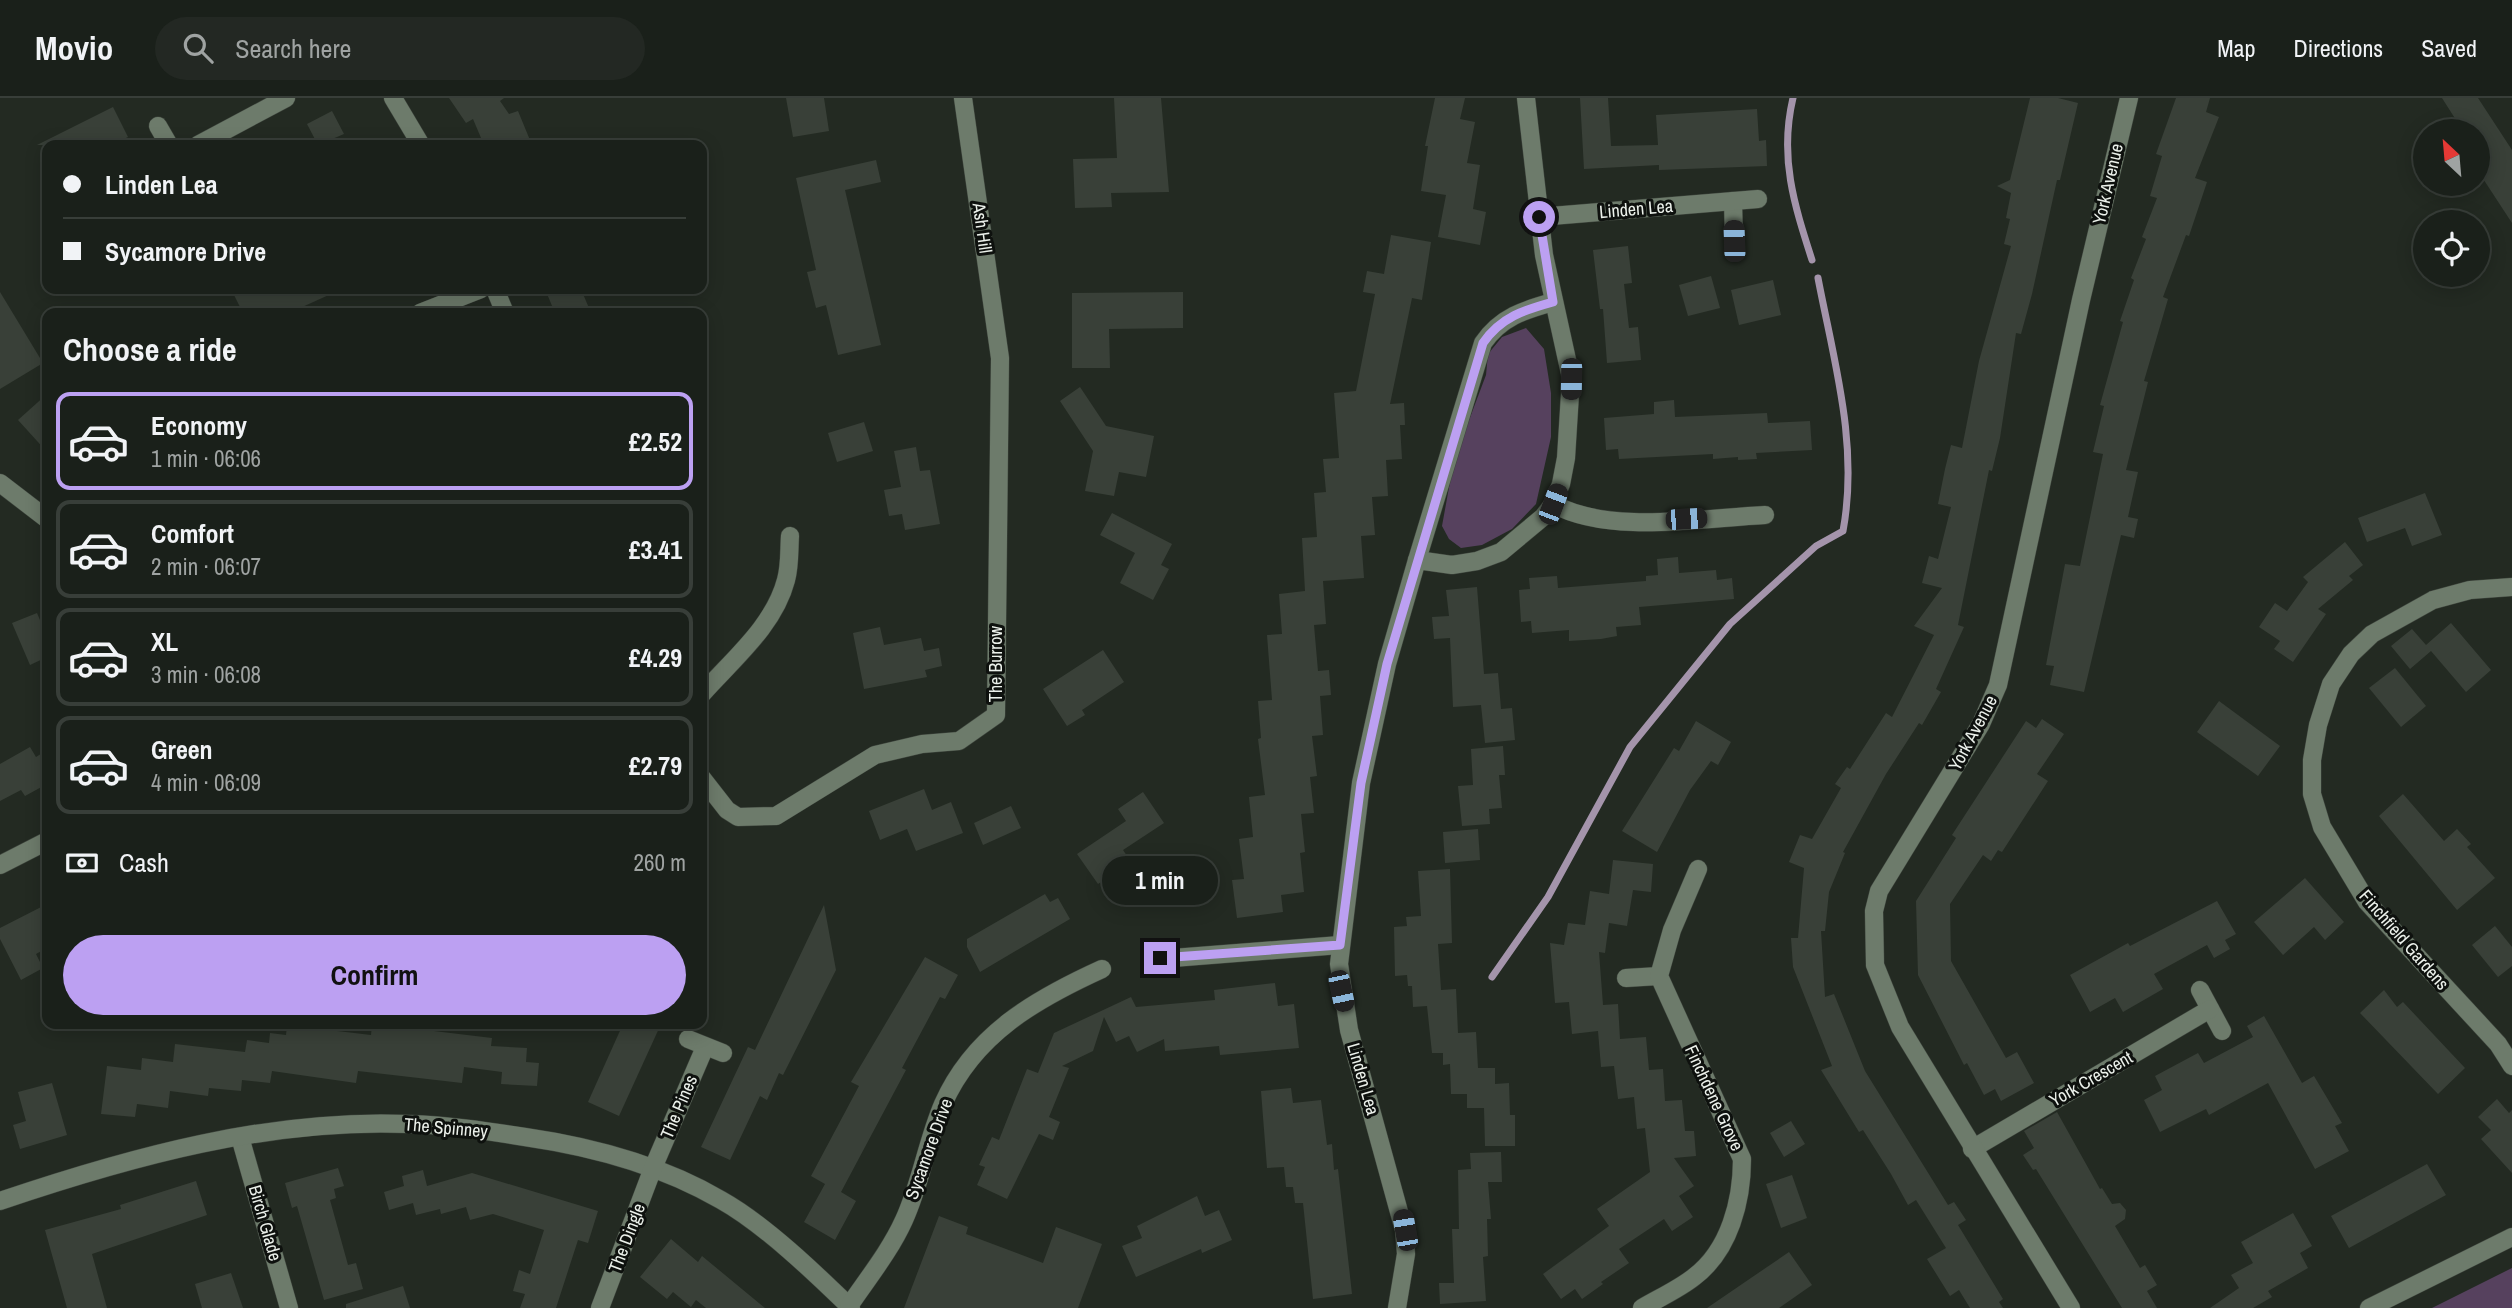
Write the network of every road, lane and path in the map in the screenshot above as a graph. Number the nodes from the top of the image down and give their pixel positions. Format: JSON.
{"nodes":[{"id":1,"x":286,"y":98,"type":"edge"},
{"id":2,"x":393,"y":98,"type":"edge"},
{"id":3,"x":963,"y":98,"type":"edge"},
{"id":4,"x":1525,"y":98,"type":"edge"},
{"id":5,"x":2129,"y":98,"type":"edge"},
{"id":6,"x":158,"y":126,"type":"dead end"},
{"id":7,"x":166,"y":140,"type":"edge"},
{"id":8,"x":207,"y":140,"type":"edge"},
{"id":9,"x":418,"y":140,"type":"edge"},
{"id":10,"x":1758,"y":199,"type":"dead end"},
{"id":11,"x":1733,"y":201,"type":"junction"},
{"id":12,"x":1539,"y":217,"type":"junction"},
{"id":13,"x":1734,"y":241,"type":"dead end"},
{"id":14,"x":468,"y":294,"type":"edge"},
{"id":15,"x":1553,"y":302,"type":"junction"},
{"id":16,"x":433,"y":308,"type":"edge"},
{"id":17,"x":1000,"y":358,"type":"joint"},
{"id":18,"x":0,"y":483,"type":"edge"},
{"id":19,"x":1553,"y":504,"type":"junction"},
{"id":20,"x":42,"y":515,"type":"edge"},
{"id":21,"x":1765,"y":515,"type":"dead end"},
{"id":22,"x":790,"y":536,"type":"dead end"},
{"id":23,"x":1417,"y":560,"type":"junction"},
{"id":24,"x":2512,"y":587,"type":"edge"},
{"id":25,"x":707,"y":689,"type":"edge"},
{"id":26,"x":707,"y":784,"type":"edge"},
{"id":27,"x":42,"y":844,"type":"edge"},
{"id":28,"x":0,"y":865,"type":"edge"},
{"id":29,"x":1698,"y":869,"type":"dead end"},
{"id":30,"x":1340,"y":945,"type":"junction"},
{"id":31,"x":1160,"y":958,"type":"dead end"},
{"id":32,"x":1102,"y":969,"type":"dead end"},
{"id":33,"x":1658,"y":976,"type":"junction"},
{"id":34,"x":1626,"y":978,"type":"dead end"},
{"id":35,"x":2200,"y":990,"type":"dead end"},
{"id":36,"x":2210,"y":1009,"type":"junction"},
{"id":37,"x":2222,"y":1031,"type":"dead end"},
{"id":38,"x":688,"y":1039,"type":"dead end"},
{"id":39,"x":705,"y":1047,"type":"junction"},
{"id":40,"x":723,"y":1053,"type":"dead end"},
{"id":41,"x":2512,"y":1066,"type":"edge"},
{"id":42,"x":240,"y":1137,"type":"junction"},
{"id":43,"x":1972,"y":1149,"type":"junction"},
{"id":44,"x":653,"y":1168,"type":"junction"},
{"id":45,"x":0,"y":1200,"type":"edge"},
{"id":46,"x":2512,"y":1237,"type":"edge"},
{"id":47,"x":850,"y":1307,"type":"edge"},
{"id":48,"x":289,"y":1308,"type":"edge"},
{"id":49,"x":600,"y":1308,"type":"edge"},
{"id":50,"x":1397,"y":1308,"type":"edge"},
{"id":51,"x":1642,"y":1308,"type":"edge"},
{"id":52,"x":2071,"y":1308,"type":"edge"},
{"id":53,"x":2369,"y":1308,"type":"edge"}],
"edges":[{"from":1,"to":8,"type":"street"},
{"from":2,"to":9,"type":"street"},
{"from":3,"to":17,"type":"street","name":"Ash Hill"},
{"from":4,"to":12,"type":"street"},
{"from":5,"to":43,"type":"street","name":"York Avenue"},
{"from":6,"to":7,"type":"street"},
{"from":10,"to":11,"type":"street","name":"Linden Lea"},
{"from":11,"to":12,"type":"street","name":"Linden Lea"},
{"from":11,"to":13,"type":"street"},
{"from":12,"to":15,"type":"street"},
{"from":14,"to":16,"type":"street"},
{"from":15,"to":19,"type":"street"},
{"from":15,"to":23,"type":"street","name":"Linden Lea"},
{"from":17,"to":26,"type":"street","name":"The Burrow"},
{"from":18,"to":20,"type":"street"},
{"from":19,"to":21,"type":"street"},
{"from":19,"to":23,"type":"street"},
{"from":22,"to":25,"type":"street"},
{"from":23,"to":30,"type":"street","name":"Linden Lea"},
{"from":24,"to":41,"type":"street","name":"Finchfield Gardens"},
{"from":27,"to":28,"type":"street"},
{"from":29,"to":33,"type":"street"},
{"from":30,"to":31,"type":"street"},
{"from":30,"to":50,"type":"street","name":"Linden Lea"},
{"from":32,"to":47,"type":"street","name":"Sycamore Drive"},
{"from":33,"to":34,"type":"street"},
{"from":33,"to":51,"type":"street","name":"Finchdene Grove"},
{"from":35,"to":36,"type":"street"},
{"from":36,"to":37,"type":"street"},
{"from":36,"to":43,"type":"street","name":"York Crescent"},
{"from":38,"to":39,"type":"street"},
{"from":39,"to":40,"type":"street"},
{"from":39,"to":44,"type":"street","name":"The Pines"},
{"from":42,"to":44,"type":"street","name":"The Spinney"},
{"from":42,"to":45,"type":"street","name":"The Spinney"},
{"from":42,"to":48,"type":"street","name":"Birch Glade"},
{"from":43,"to":52,"type":"street","name":"York Avenue"},
{"from":44,"to":47,"type":"street","name":"The Spinney"},
{"from":44,"to":49,"type":"street","name":"The Dingle"},
{"from":46,"to":53,"type":"street"}]}
